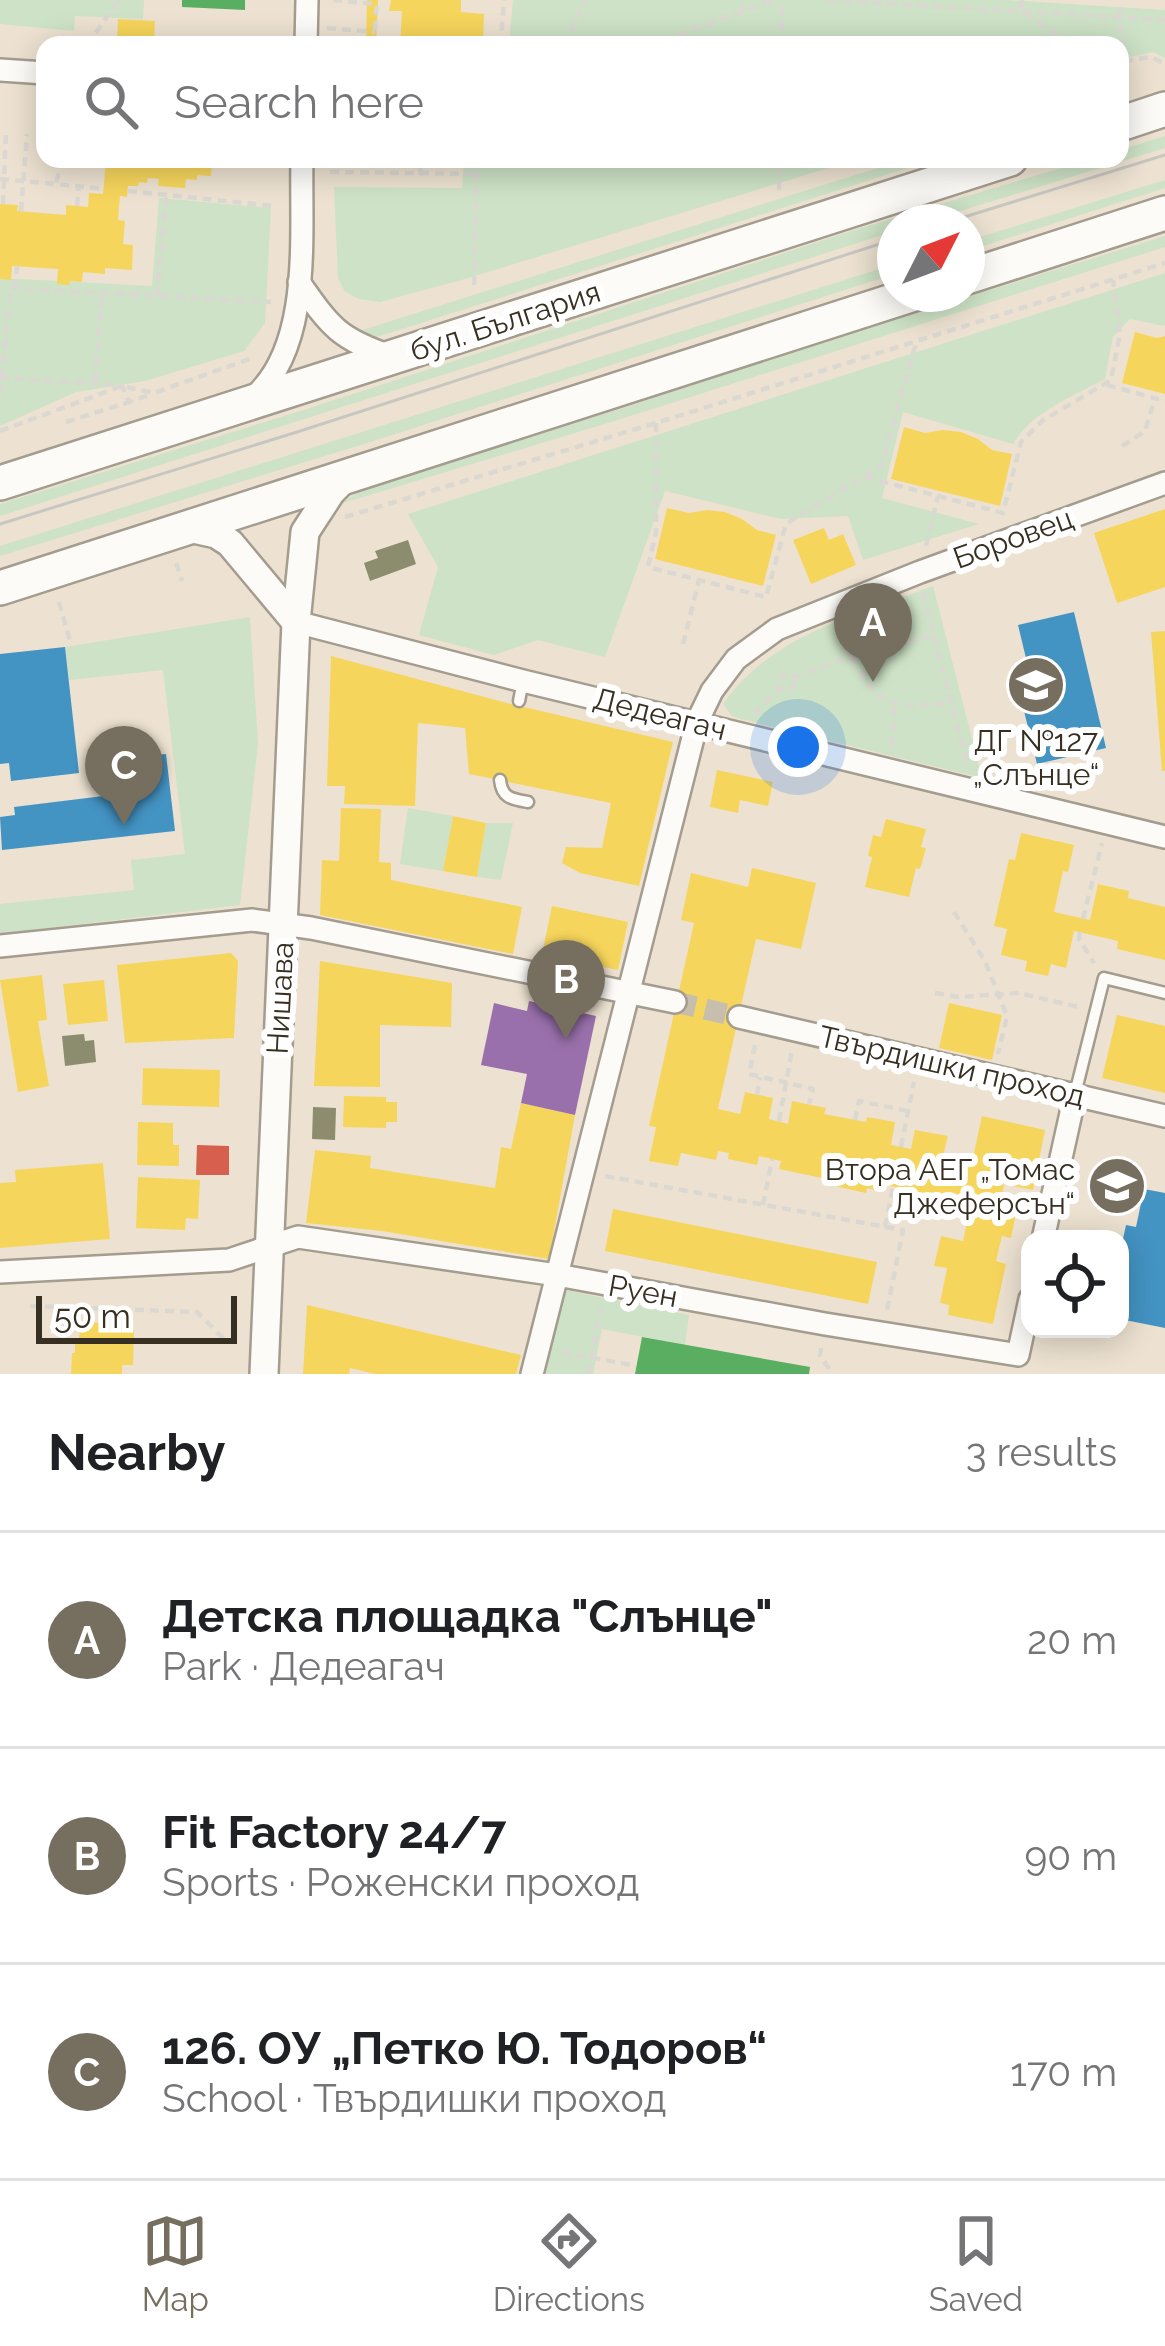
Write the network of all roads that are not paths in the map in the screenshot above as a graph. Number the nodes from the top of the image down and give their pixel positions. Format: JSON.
{"nodes":[{"id":1,"x":307,"y":0,"type":"edge"},
{"id":2,"x":312,"y":36,"type":"edge"},
{"id":3,"x":0,"y":70,"type":"edge"},
{"id":4,"x":36,"y":73,"type":"edge"},
{"id":5,"x":1165,"y":109,"type":"edge"},
{"id":6,"x":1129,"y":121,"type":"edge"},
{"id":7,"x":302,"y":168,"type":"edge"},
{"id":8,"x":982,"y":168,"type":"edge"},
{"id":9,"x":1165,"y":213,"type":"edge"},
{"id":10,"x":985,"y":271,"type":"edge"},
{"id":11,"x":299,"y":282,"type":"junction"},
{"id":12,"x":877,"y":306,"type":"edge"},
{"id":13,"x":393,"y":357,"type":"junction"},
{"id":14,"x":246,"y":404,"type":"junction"},
{"id":15,"x":348,"y":476,"type":"junction"},
{"id":16,"x":0,"y":483,"type":"edge"},
{"id":17,"x":1165,"y":483,"type":"edge"},
{"id":18,"x":189,"y":528,"type":"junction"},
{"id":19,"x":0,"y":587,"type":"edge"},
{"id":20,"x":296,"y":622,"type":"junction"},
{"id":21,"x":697,"y":722,"type":"junction"},
{"id":22,"x":500,"y":780,"type":"dead end"},
{"id":23,"x":528,"y":802,"type":"dead end"},
{"id":24,"x":1165,"y":837,"type":"edge"},
{"id":25,"x":283,"y":925,"type":"junction"},
{"id":26,"x":0,"y":946,"type":"edge"},
{"id":27,"x":630,"y":993,"type":"junction"},
{"id":28,"x":1165,"y":993,"type":"edge"},
{"id":29,"x":675,"y":1002,"type":"tunnel mouth"},
{"id":30,"x":739,"y":1017,"type":"tunnel mouth"},
{"id":31,"x":1076,"y":1095,"type":"junction"},
{"id":32,"x":1165,"y":1116,"type":"edge"},
{"id":33,"x":1045,"y":1230,"type":"edge"},
{"id":34,"x":269,"y":1246,"type":"junction"},
{"id":35,"x":0,"y":1272,"type":"edge"},
{"id":36,"x":557,"y":1275,"type":"junction"},
{"id":37,"x":1022,"y":1338,"type":"edge"},
{"id":38,"x":264,"y":1374,"type":"edge"},
{"id":39,"x":532,"y":1374,"type":"edge"}],
"edges":[{"from":1,"to":2,"type":"street"},
{"from":3,"to":4,"type":"street"},
{"from":5,"to":6,"type":"main road"},
{"from":7,"to":11,"type":"street"},
{"from":8,"to":13,"type":"main road","name":"бул. България"},
{"from":9,"to":10,"type":"main road"},
{"from":11,"to":13,"type":"street"},
{"from":11,"to":14,"type":"street"},
{"from":12,"to":15,"type":"main road"},
{"from":13,"to":14,"type":"main road","name":"бул. България"},
{"from":14,"to":16,"type":"main road","name":"бул. България"},
{"from":15,"to":18,"type":"main road"},
{"from":15,"to":20,"type":"street","name":"Нишава"},
{"from":17,"to":21,"type":"street","name":"Боровец"},
{"from":18,"to":19,"type":"main road"},
{"from":18,"to":20,"type":"street"},
{"from":20,"to":21,"type":"street","name":"Дедеагач"},
{"from":20,"to":25,"type":"street","name":"Нишава"},
{"from":21,"to":24,"type":"street","name":"Дедеагач"},
{"from":21,"to":27,"type":"street","name":"Боровец"},
{"from":22,"to":23,"type":"lane"},
{"from":25,"to":26,"type":"street"},
{"from":25,"to":27,"type":"street"},
{"from":25,"to":34,"type":"street","name":"Нишава"},
{"from":27,"to":29,"type":"street"},
{"from":27,"to":36,"type":"street","name":"Боровец"},
{"from":28,"to":31,"type":"lane"},
{"from":30,"to":31,"type":"street","name":"Твърдишки проход"},
{"from":31,"to":32,"type":"street","name":"Твърдишки проход"},
{"from":31,"to":33,"type":"street"},
{"from":34,"to":35,"type":"street","name":"Руен"},
{"from":34,"to":36,"type":"street","name":"Руен"},
{"from":34,"to":38,"type":"street","name":"Нишава"},
{"from":36,"to":37,"type":"street","name":"Руен"},
{"from":36,"to":39,"type":"street","name":"Боровец"}]}
